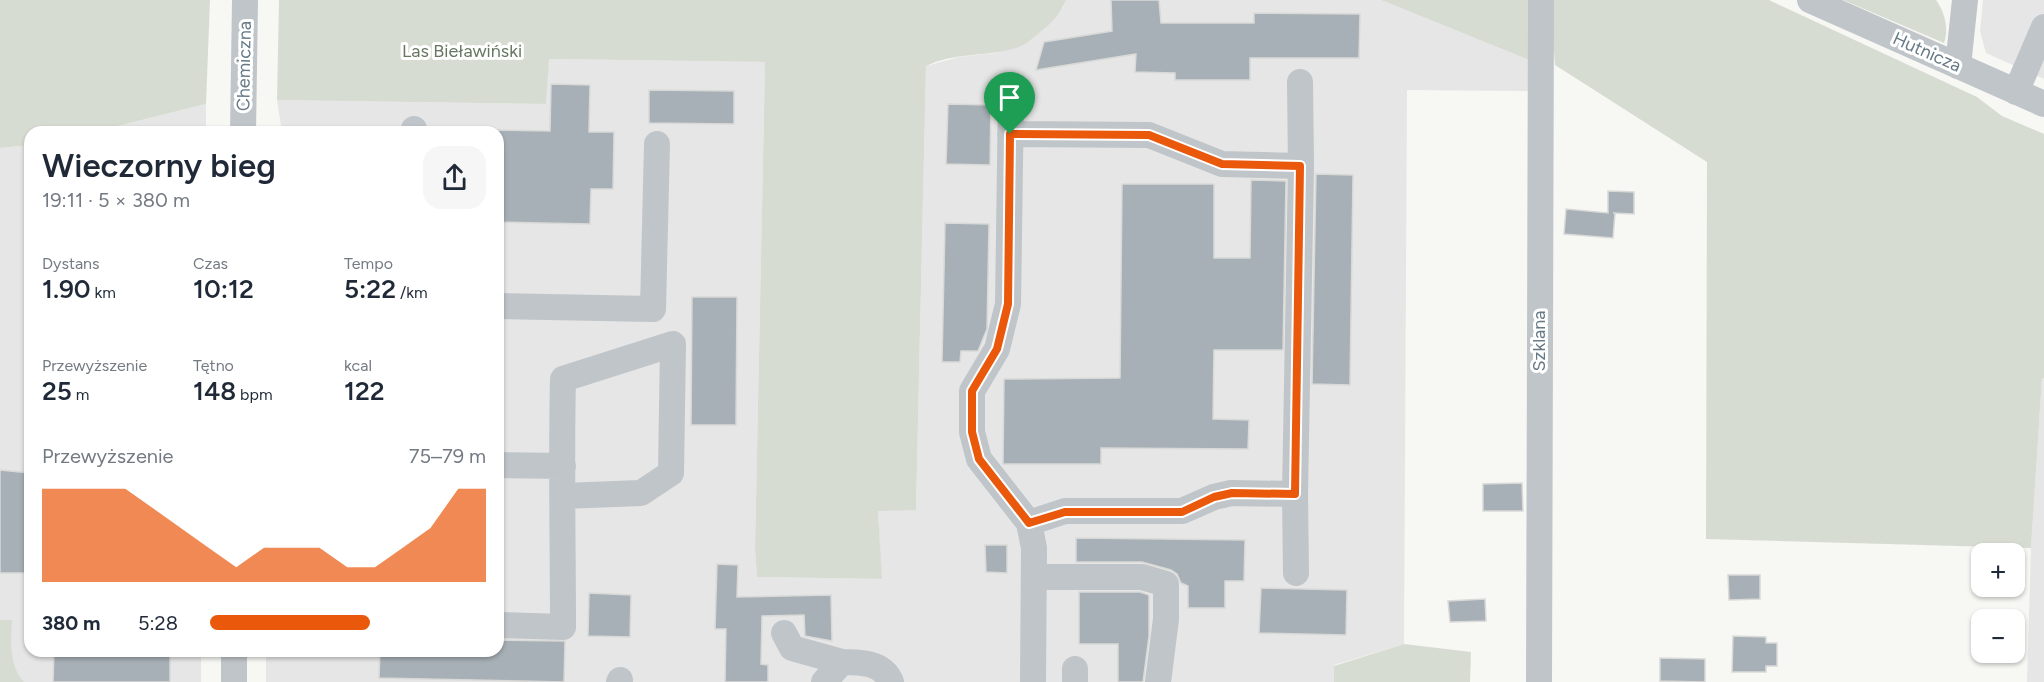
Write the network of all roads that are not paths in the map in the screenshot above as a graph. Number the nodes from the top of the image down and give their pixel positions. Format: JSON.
{"nodes":[{"id":1,"x":245,"y":0,"type":"edge"},
{"id":2,"x":1541,"y":0,"type":"edge"},
{"id":3,"x":1810,"y":0,"type":"edge"},
{"id":4,"x":1965,"y":0,"type":"edge"},
{"id":5,"x":2044,"y":27,"type":"edge"},
{"id":6,"x":1958,"y":66,"type":"junction"},
{"id":7,"x":1300,"y":82,"type":"dead end"},
{"id":8,"x":2016,"y":92,"type":"junction"},
{"id":9,"x":1011,"y":95,"type":"dead end"},
{"id":10,"x":2044,"y":104,"type":"edge"},
{"id":11,"x":243,"y":126,"type":"edge"},
{"id":12,"x":1010,"y":134,"type":"junction"},
{"id":13,"x":657,"y":144,"type":"dead end"},
{"id":14,"x":1300,"y":166,"type":"junction"},
{"id":15,"x":504,"y":306,"type":"edge"},
{"id":16,"x":504,"y":465,"type":"edge"},
{"id":17,"x":562,"y":466,"type":"junction"},
{"id":18,"x":1295,"y":494,"type":"junction"},
{"id":19,"x":562,"y":496,"type":"junction"},
{"id":20,"x":1029,"y":523,"type":"junction"},
{"id":21,"x":1296,"y":573,"type":"dead end"},
{"id":22,"x":1034,"y":577,"type":"junction"},
{"id":23,"x":504,"y":625,"type":"edge"},
{"id":24,"x":784,"y":633,"type":"dead end"},
{"id":25,"x":234,"y":657,"type":"edge"},
{"id":26,"x":842,"y":662,"type":"junction"},
{"id":27,"x":234,"y":682,"type":"edge"},
{"id":28,"x":824,"y":682,"type":"edge"},
{"id":29,"x":891,"y":682,"type":"edge"},
{"id":30,"x":1033,"y":682,"type":"edge"},
{"id":31,"x":1158,"y":682,"type":"edge"},
{"id":32,"x":1539,"y":682,"type":"edge"}],
"edges":[{"from":1,"to":11,"type":"street","name":"Chemiczna"},
{"from":2,"to":32,"type":"street","name":"Szklana"},
{"from":3,"to":6,"type":"street","name":"Hutnicza"},
{"from":4,"to":6,"type":"street"},
{"from":5,"to":8,"type":"street"},
{"from":6,"to":8,"type":"street","name":"Hutnicza"},
{"from":7,"to":14,"type":"street"},
{"from":8,"to":10,"type":"street","name":"Hutnicza"},
{"from":9,"to":12,"type":"street"},
{"from":12,"to":14,"type":"street"},
{"from":12,"to":20,"type":"street"},
{"from":13,"to":15,"type":"street"},
{"from":14,"to":18,"type":"street"},
{"from":16,"to":17,"type":"street"},
{"from":17,"to":19,"type":"street"},
{"from":17,"to":19,"type":"street"},
{"from":18,"to":20,"type":"street"},
{"from":18,"to":21,"type":"street"},
{"from":19,"to":23,"type":"street"},
{"from":20,"to":22,"type":"street"},
{"from":22,"to":30,"type":"street"},
{"from":22,"to":31,"type":"street"},
{"from":24,"to":26,"type":"street"},
{"from":25,"to":27,"type":"street"},
{"from":26,"to":28,"type":"street"},
{"from":26,"to":29,"type":"street"}]}
